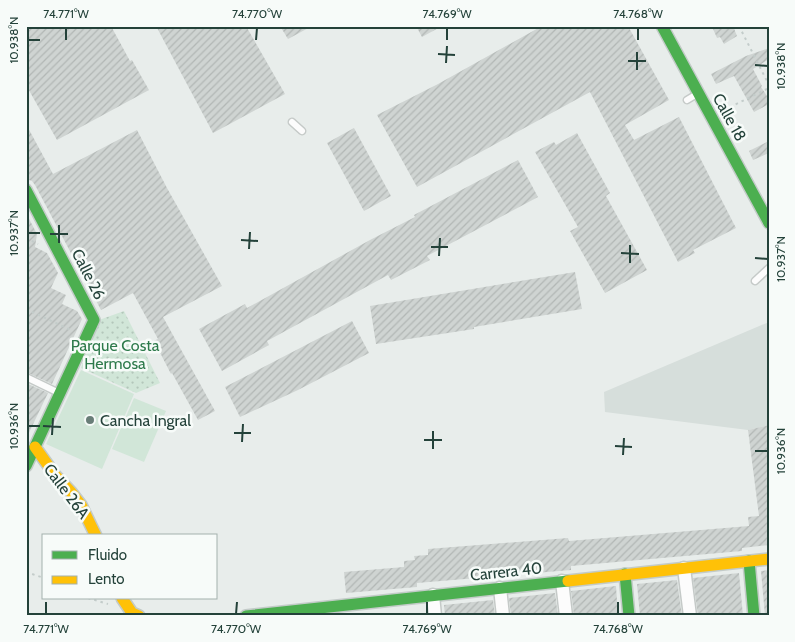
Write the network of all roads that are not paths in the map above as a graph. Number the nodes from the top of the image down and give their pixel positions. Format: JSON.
{"nodes":[{"id":1,"x":662,"y":26,"type":"edge"},
{"id":2,"x":698,"y":93,"type":"junction"},
{"id":3,"x":687,"y":100,"type":"dead end"},
{"id":4,"x":292,"y":122,"type":"dead end"},
{"id":5,"x":302,"y":131,"type":"dead end"},
{"id":6,"x":26,"y":190,"type":"edge"},
{"id":7,"x":769,"y":223,"type":"edge"},
{"id":8,"x":769,"y":268,"type":"edge"},
{"id":9,"x":755,"y":281,"type":"dead end"},
{"id":10,"x":26,"y":377,"type":"edge"},
{"id":11,"x":60,"y":393,"type":"junction"},
{"id":12,"x":31,"y":445,"type":"edge"},
{"id":13,"x":26,"y":466,"type":"edge"},
{"id":14,"x":95,"y":534,"type":"edge"},
{"id":15,"x":769,"y":559,"type":"edge"},
{"id":16,"x":749,"y":561,"type":"junction"},
{"id":17,"x":684,"y":568,"type":"junction"},
{"id":18,"x":625,"y":574,"type":"junction"},
{"id":19,"x":562,"y":581,"type":"junction"},
{"id":20,"x":500,"y":588,"type":"junction"},
{"id":21,"x":432,"y":595,"type":"junction"},
{"id":22,"x":123,"y":600,"type":"edge"},
{"id":23,"x":324,"y":611,"type":"edge"},
{"id":24,"x":132,"y":615,"type":"edge"},
{"id":25,"x":262,"y":615,"type":"edge"},
{"id":26,"x":246,"y":616,"type":"edge"},
{"id":27,"x":435,"y":616,"type":"edge"},
{"id":28,"x":503,"y":616,"type":"edge"},
{"id":29,"x":566,"y":616,"type":"edge"},
{"id":30,"x":629,"y":616,"type":"edge"},
{"id":31,"x":690,"y":616,"type":"edge"},
{"id":32,"x":754,"y":616,"type":"edge"}],
"edges":[{"from":1,"to":2,"type":"street","name":"Calle 18"},
{"from":2,"to":3,"type":"lane"},
{"from":2,"to":7,"type":"street","name":"Calle 18"},
{"from":4,"to":5,"type":"lane"},
{"from":6,"to":11,"type":"street","name":"Calle 26"},
{"from":8,"to":9,"type":"lane"},
{"from":10,"to":11,"type":"lane"},
{"from":11,"to":12,"type":"street"},
{"from":12,"to":13,"type":"street"},
{"from":12,"to":14,"type":"street","name":"Calle 26A"},
{"from":15,"to":16,"type":"street","name":"Carrera 40"},
{"from":16,"to":17,"type":"street","name":"Carrera 40"},
{"from":16,"to":32,"type":"street"},
{"from":17,"to":18,"type":"street","name":"Carrera 40"},
{"from":17,"to":31,"type":"street"},
{"from":18,"to":19,"type":"street","name":"Carrera 40"},
{"from":18,"to":30,"type":"street"},
{"from":19,"to":20,"type":"street","name":"Carrera 40"},
{"from":19,"to":29,"type":"street"},
{"from":20,"to":21,"type":"street","name":"Carrera 40"},
{"from":20,"to":28,"type":"street"},
{"from":21,"to":23,"type":"street","name":"Carrera 40"},
{"from":21,"to":27,"type":"street"},
{"from":22,"to":24,"type":"street"},
{"from":23,"to":25,"type":"street","name":"Carrera 40"},
{"from":25,"to":26,"type":"street","name":"Carrera 40"}]}
